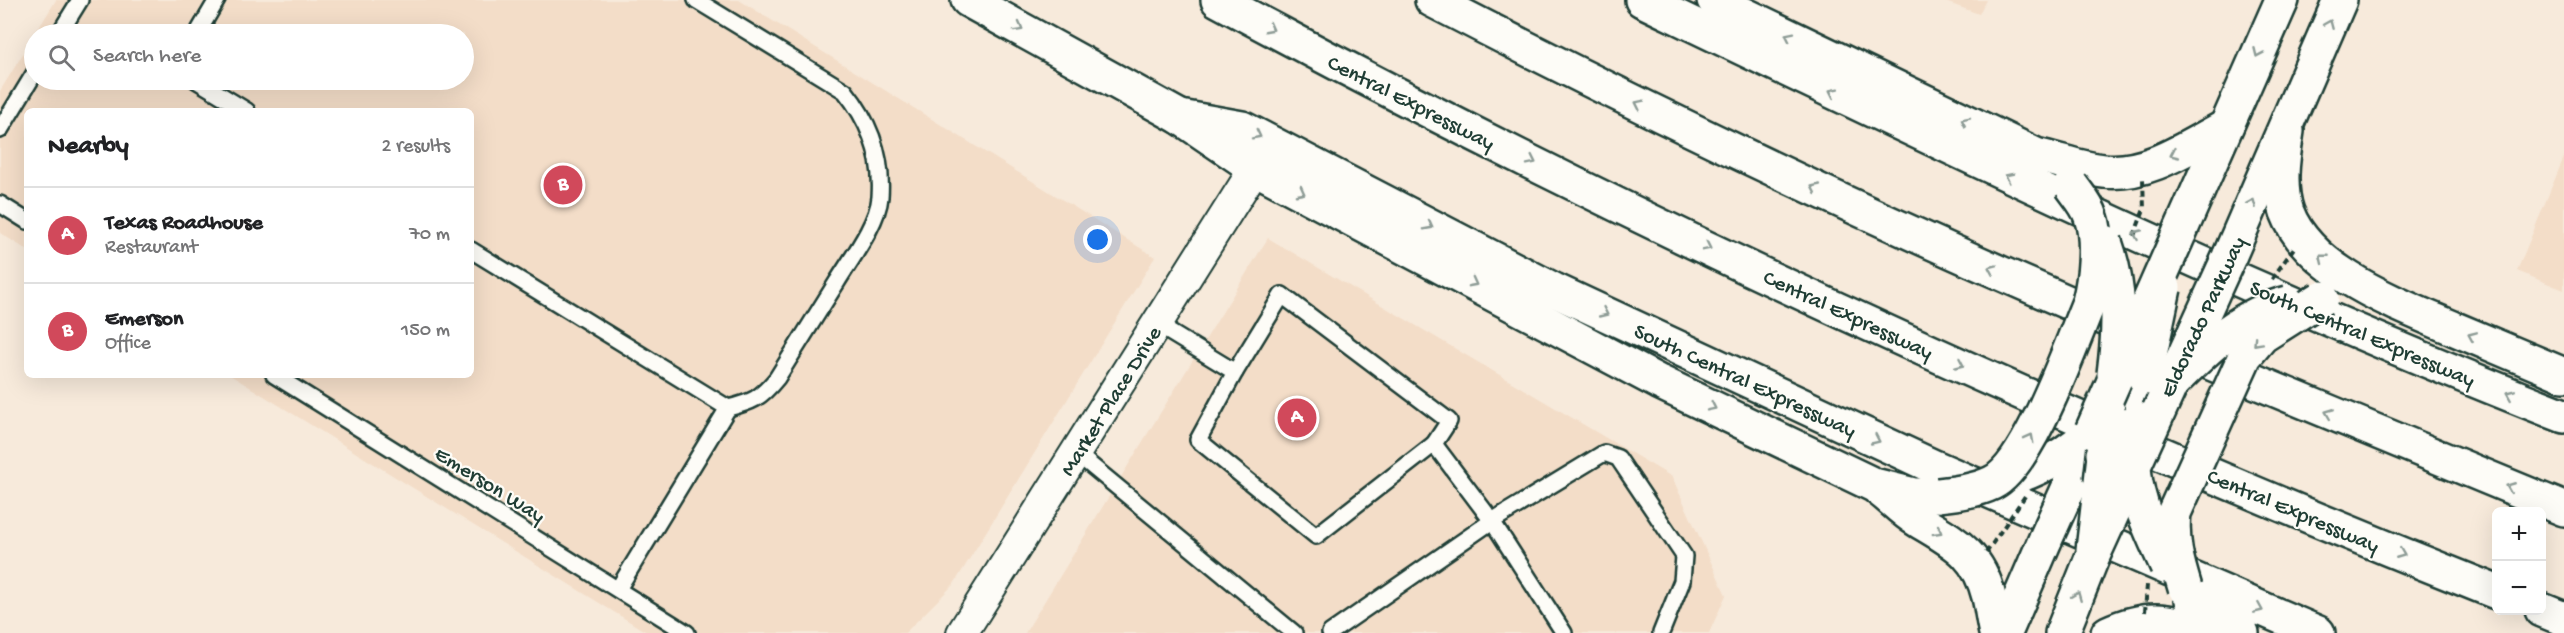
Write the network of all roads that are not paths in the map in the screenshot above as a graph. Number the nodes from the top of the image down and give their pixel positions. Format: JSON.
{"nodes":[{"id":1,"x":80,"y":0,"type":"edge"},
{"id":2,"x":218,"y":0,"type":"edge"},
{"id":3,"x":696,"y":0,"type":"edge"},
{"id":4,"x":968,"y":0,"type":"edge"},
{"id":5,"x":1218,"y":0,"type":"edge"},
{"id":6,"x":1432,"y":0,"type":"edge"},
{"id":7,"x":1642,"y":0,"type":"edge"},
{"id":8,"x":1714,"y":0,"type":"edge"},
{"id":9,"x":2282,"y":0,"type":"edge"},
{"id":10,"x":2340,"y":0,"type":"edge"},
{"id":11,"x":65,"y":24,"type":"edge"},
{"id":12,"x":203,"y":24,"type":"edge"},
{"id":13,"x":24,"y":90,"type":"edge"},
{"id":14,"x":212,"y":90,"type":"edge"},
{"id":15,"x":242,"y":108,"type":"edge"},
{"id":16,"x":2290,"y":114,"type":"junction"},
{"id":17,"x":1180,"y":117,"type":"junction"},
{"id":18,"x":2226,"y":127,"type":"junction"},
{"id":19,"x":0,"y":130,"type":"edge"},
{"id":20,"x":2036,"y":155,"type":"junction"},
{"id":21,"x":1255,"y":168,"type":"junction"},
{"id":22,"x":0,"y":204,"type":"edge"},
{"id":23,"x":2092,"y":217,"type":"junction"},
{"id":24,"x":24,"y":219,"type":"edge"},
{"id":25,"x":2179,"y":234,"type":"junction"},
{"id":26,"x":474,"y":252,"type":"edge"},
{"id":27,"x":2370,"y":292,"type":"junction"},
{"id":28,"x":2322,"y":298,"type":"junction"},
{"id":29,"x":1156,"y":324,"type":"junction"},
{"id":30,"x":1235,"y":372,"type":"junction"},
{"id":31,"x":2564,"y":375,"type":"edge"},
{"id":32,"x":279,"y":378,"type":"edge"},
{"id":33,"x":2156,"y":383,"type":"junction"},
{"id":34,"x":728,"y":408,"type":"junction"},
{"id":35,"x":2564,"y":416,"type":"edge"},
{"id":36,"x":2111,"y":420,"type":"junction"},
{"id":37,"x":1434,"y":444,"type":"junction"},
{"id":38,"x":1076,"y":453,"type":"junction"},
{"id":39,"x":2133,"y":467,"type":"junction"},
{"id":40,"x":1993,"y":483,"type":"junction"},
{"id":41,"x":1874,"y":485,"type":"junction"},
{"id":42,"x":2564,"y":509,"type":"edge"},
{"id":43,"x":1492,"y":521,"type":"junction"},
{"id":44,"x":2092,"y":558,"type":"junction"},
{"id":45,"x":618,"y":589,"type":"junction"},
{"id":46,"x":2492,"y":590,"type":"edge"},
{"id":47,"x":2195,"y":609,"type":"edge"},
{"id":48,"x":2546,"y":612,"type":"edge"},
{"id":49,"x":2564,"y":619,"type":"edge"},
{"id":50,"x":970,"y":630,"type":"edge"},
{"id":51,"x":685,"y":632,"type":"edge"},
{"id":52,"x":1294,"y":633,"type":"edge"},
{"id":53,"x":1330,"y":633,"type":"edge"},
{"id":54,"x":1564,"y":633,"type":"edge"},
{"id":55,"x":1661,"y":633,"type":"edge"},
{"id":56,"x":1996,"y":633,"type":"edge"},
{"id":57,"x":2005,"y":633,"type":"edge"},
{"id":58,"x":2062,"y":633,"type":"edge"},
{"id":59,"x":2108,"y":633,"type":"edge"},
{"id":60,"x":2242,"y":633,"type":"edge"},
{"id":61,"x":2318,"y":633,"type":"edge"}],
"edges":[{"from":1,"to":11,"type":"lane"},
{"from":2,"to":12,"type":"lane"},
{"from":3,"to":34,"type":"lane"},
{"from":4,"to":17,"type":"main road","name":"South Central Expressway","one_way":true},
{"from":5,"to":46,"type":"main road","name":"Central Expressway","one_way":true},
{"from":42,"to":6,"type":"main road","one_way":true},
{"from":35,"to":7,"type":"main road","name":"South Central Expressway","one_way":true},
{"from":20,"to":8,"type":"main road","one_way":true},
{"from":9,"to":18,"type":"main road","one_way":true},
{"from":16,"to":10,"type":"main road","name":"Eldorado Parkway","one_way":true},
{"from":13,"to":19,"type":"lane"},
{"from":14,"to":15,"type":"lane"},
{"from":27,"to":16,"type":"main road","one_way":true},
{"from":33,"to":16,"type":"main road","name":"Eldorado Parkway","one_way":true,"bridge":true},
{"from":17,"to":21,"type":"main road","name":"South Central Expressway"},
{"from":17,"to":61,"type":"main road","name":"South Central Expressway","one_way":true},
{"from":18,"to":20,"type":"main road","one_way":true},
{"from":18,"to":25,"type":"main road"},
{"from":20,"to":23,"type":"main road","bridge":true},
{"from":21,"to":29,"type":"street","name":"Market Place Drive"},
{"from":21,"to":41,"type":"main road","name":"South Central Expressway","one_way":true},
{"from":22,"to":24,"type":"lane"},
{"from":23,"to":36,"type":"main road","bridge":true},
{"from":40,"to":23,"type":"main road","one_way":true,"bridge":true},
{"from":25,"to":33,"type":"main road","bridge":true},
{"from":25,"to":36,"type":"main road","bridge":true},
{"from":26,"to":34,"type":"lane"},
{"from":27,"to":28,"type":"main road"},
{"from":31,"to":27,"type":"main road","name":"South Central Expressway","one_way":true},
{"from":28,"to":33,"type":"main road","bridge":true},
{"from":28,"to":47,"type":"main road","one_way":true,"bridge":true},
{"from":29,"to":30,"type":"lane"},
{"from":29,"to":38,"type":"street","name":"Market Place Drive"},
{"from":30,"to":37,"type":"lane"},
{"from":30,"to":37,"type":"lane"},
{"from":32,"to":45,"type":"lane","name":"Emerson Way"},
{"from":33,"to":36,"type":"main road"},
{"from":33,"to":39,"type":"main road","name":"Eldorado Parkway","bridge":true},
{"from":34,"to":45,"type":"lane"},
{"from":36,"to":39,"type":"main road","bridge":true},
{"from":36,"to":40,"type":"main road"},
{"from":36,"to":44,"type":"main road","bridge":true},
{"from":36,"to":57,"type":"main road","bridge":true},
{"from":37,"to":43,"type":"lane"},
{"from":38,"to":50,"type":"street","name":"Market Place Drive"},
{"from":38,"to":52,"type":"lane"},
{"from":39,"to":44,"type":"main road","name":"Eldorado Parkway","bridge":true},
{"from":39,"to":47,"type":"main road","bridge":true},
{"from":40,"to":41,"type":"main road","bridge":true},
{"from":41,"to":56,"type":"main road","one_way":true},
{"from":43,"to":53,"type":"lane"},
{"from":43,"to":54,"type":"lane"},
{"from":43,"to":55,"type":"lane"},
{"from":58,"to":44,"type":"main road","name":"Eldorado Parkway","one_way":true},
{"from":45,"to":51,"type":"lane","name":"Emerson Way"},
{"from":47,"to":59,"type":"main road"},
{"from":47,"to":60,"type":"main road"},
{"from":48,"to":49,"type":"main road"}]}
